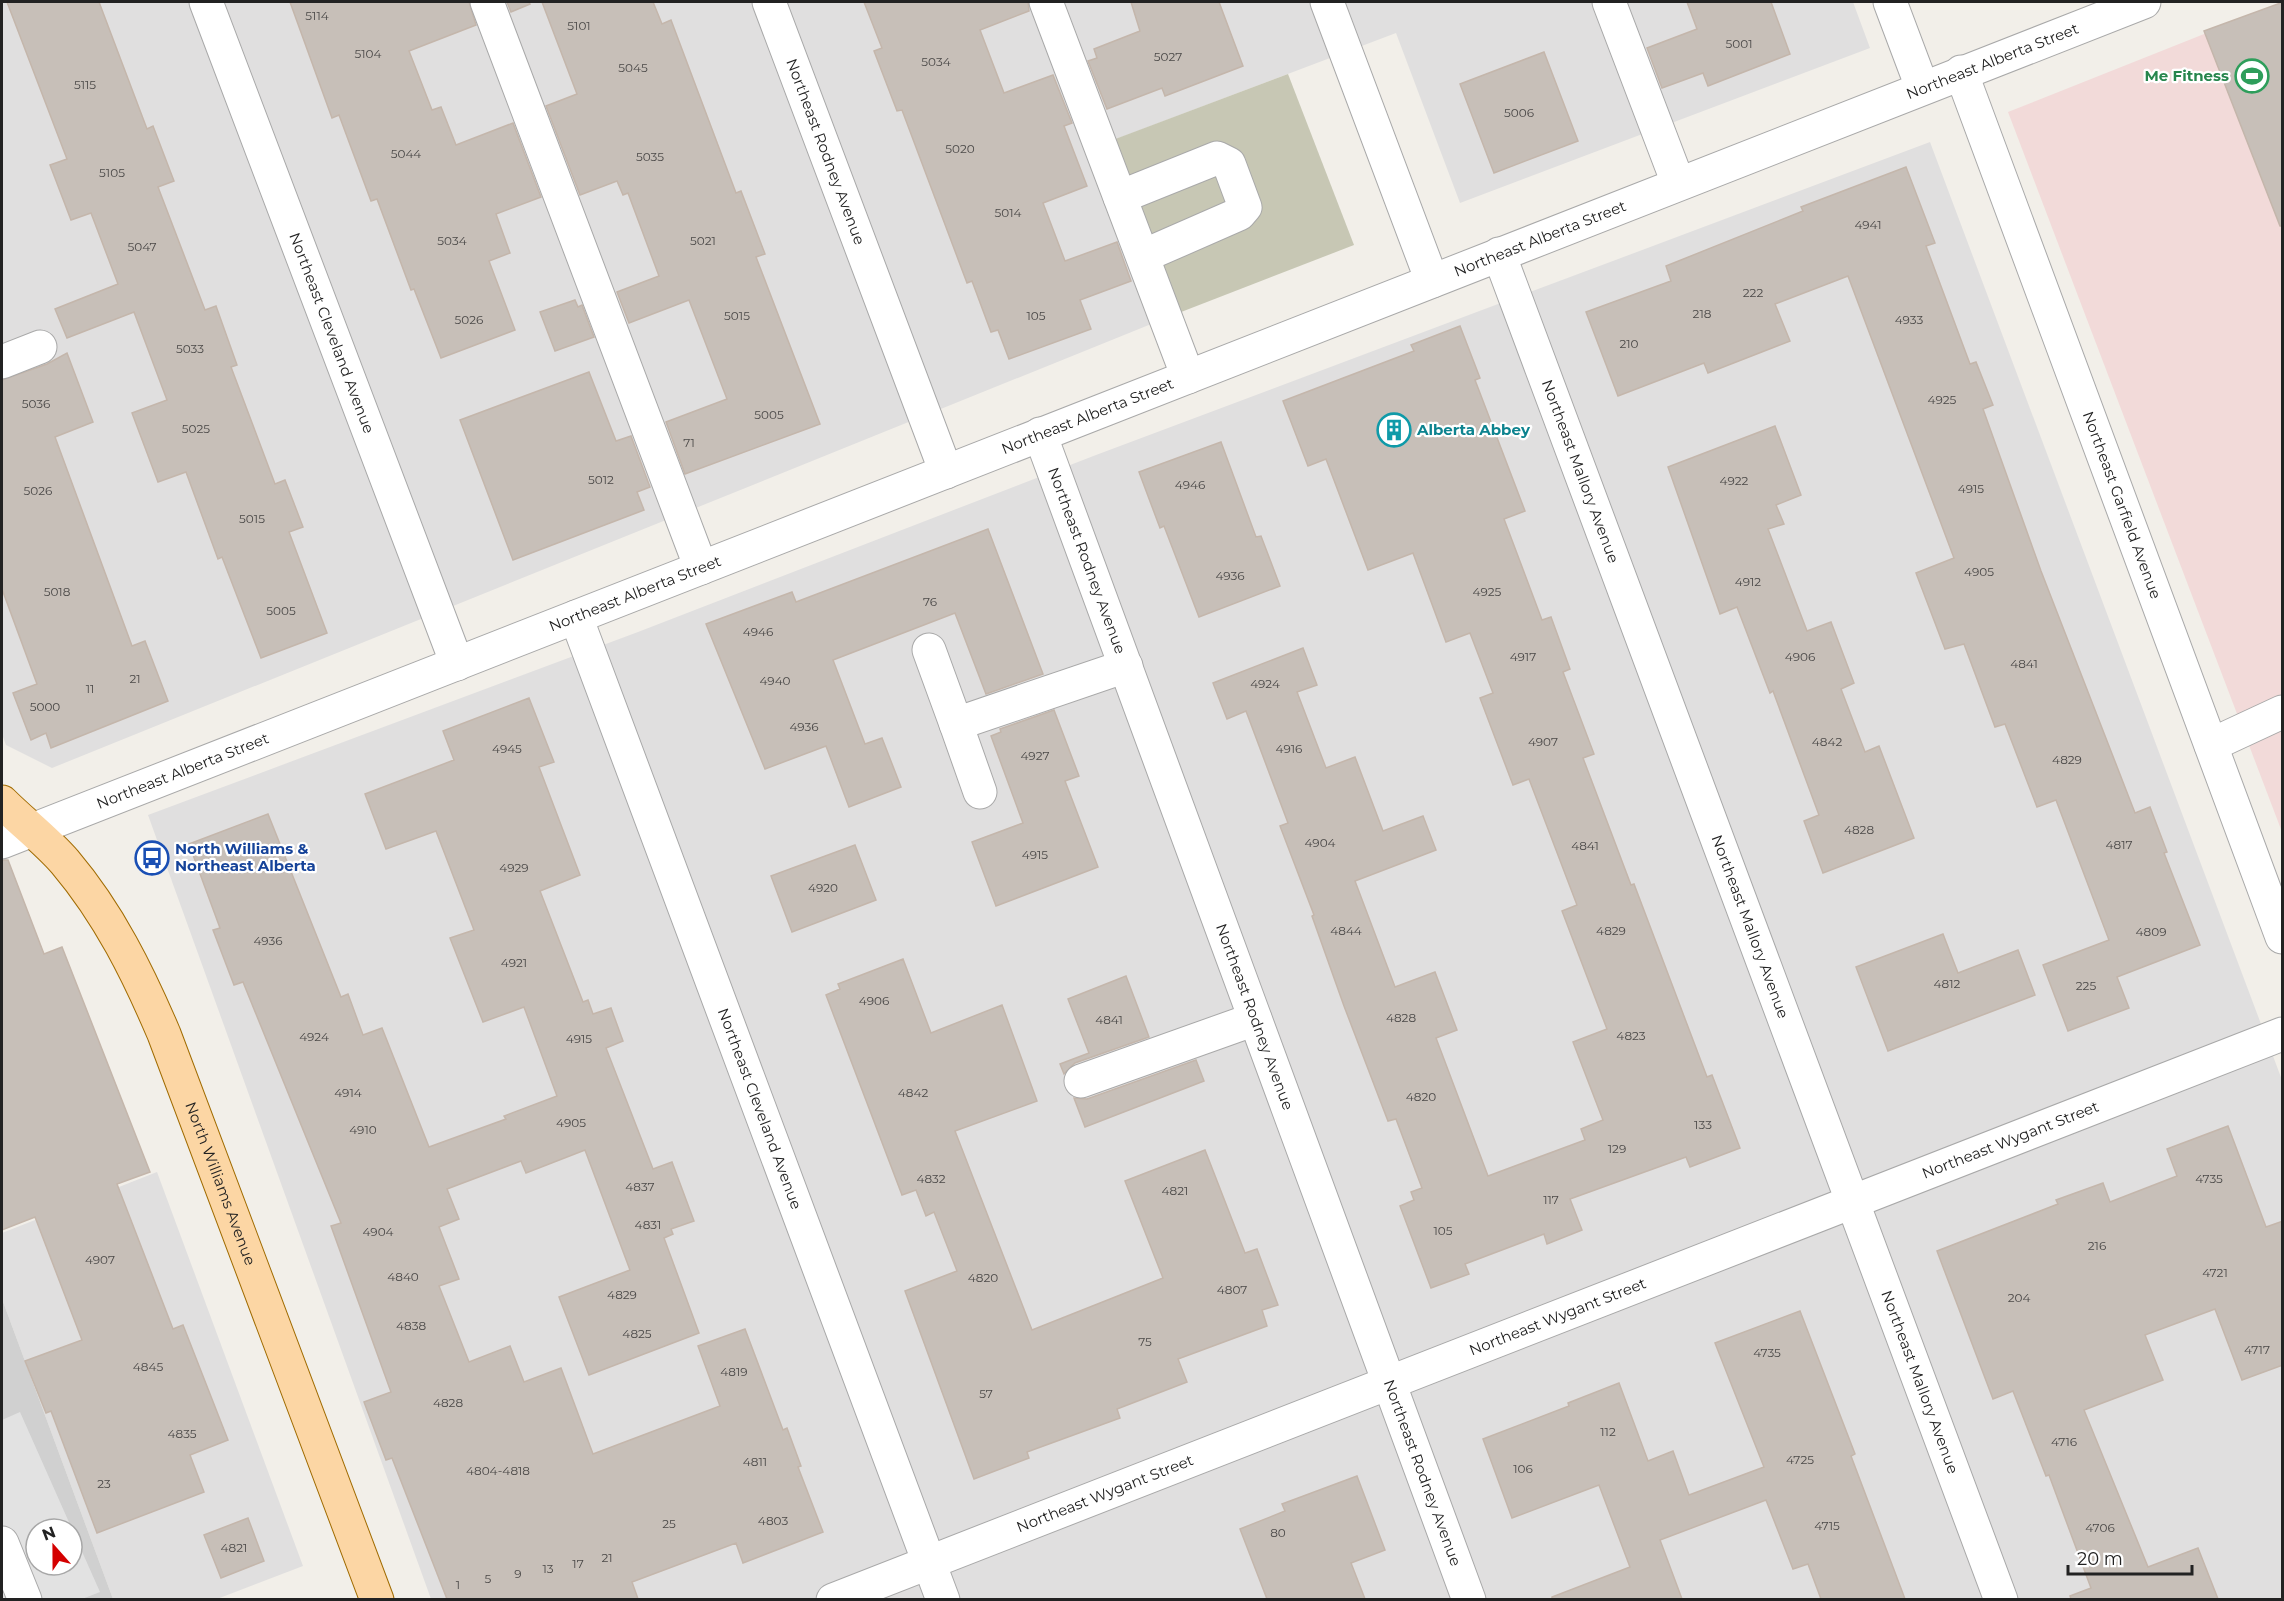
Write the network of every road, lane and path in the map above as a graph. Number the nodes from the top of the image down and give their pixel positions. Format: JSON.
{"nodes":[{"id":1,"x":206,"y":2,"type":"edge"},
{"id":2,"x":487,"y":2,"type":"edge"},
{"id":3,"x":769,"y":2,"type":"edge"},
{"id":4,"x":1046,"y":2,"type":"edge"},
{"id":5,"x":1327,"y":2,"type":"edge"},
{"id":6,"x":1609,"y":2,"type":"edge"},
{"id":7,"x":1890,"y":2,"type":"edge"},
{"id":8,"x":2144,"y":2,"type":"edge"},
{"id":9,"x":1961,"y":72,"type":"junction"},
{"id":10,"x":1922,"y":87,"type":"junction"},
{"id":11,"x":1678,"y":183,"type":"junction"},
{"id":12,"x":1120,"y":197,"type":"junction"},
{"id":13,"x":1499,"y":254,"type":"junction"},
{"id":14,"x":1143,"y":256,"type":"junction"},
{"id":15,"x":1432,"y":281,"type":"junction"},
{"id":16,"x":40,"y":346,"type":"dead end"},
{"id":17,"x":2,"y":362,"type":"edge"},
{"id":18,"x":1188,"y":377,"type":"junction"},
{"id":19,"x":1040,"y":434,"type":"junction"},
{"id":20,"x":946,"y":472,"type":"junction"},
{"id":21,"x":701,"y":568,"type":"junction"},
{"id":22,"x":576,"y":617,"type":"junction"},
{"id":23,"x":929,"y":650,"type":"dead end"},
{"id":24,"x":457,"y":664,"type":"junction"},
{"id":25,"x":1126,"y":666,"type":"junction"},
{"id":26,"x":2283,"y":712,"type":"edge"},
{"id":27,"x":956,"y":724,"type":"junction"},
{"id":28,"x":2211,"y":745,"type":"junction"},
{"id":29,"x":980,"y":792,"type":"dead end"},
{"id":30,"x":2,"y":802,"type":"edge"},
{"id":31,"x":16,"y":836,"type":"edge"},
{"id":32,"x":2283,"y":937,"type":"edge"},
{"id":33,"x":1255,"y":1019,"type":"junction"},
{"id":34,"x":2283,"y":1034,"type":"edge"},
{"id":35,"x":1082,"y":1081,"type":"dead end"},
{"id":36,"x":1853,"y":1201,"type":"junction"},
{"id":37,"x":1388,"y":1382,"type":"junction"},
{"id":38,"x":2,"y":1543,"type":"edge"},
{"id":39,"x":930,"y":1562,"type":"junction"},
{"id":40,"x":371,"y":1598,"type":"edge"},
{"id":41,"x":25,"y":1599,"type":"edge"},
{"id":42,"x":833,"y":1599,"type":"edge"},
{"id":43,"x":943,"y":1599,"type":"edge"},
{"id":44,"x":1469,"y":1599,"type":"edge"},
{"id":45,"x":2001,"y":1599,"type":"edge"}],
"edges":[{"from":1,"to":24,"type":"street","name":"Northeast Cleveland Avenue"},
{"from":2,"to":21,"type":"street"},
{"from":3,"to":20,"type":"street","name":"Northeast Rodney Avenue"},
{"from":4,"to":12,"type":"street"},
{"from":5,"to":15,"type":"street"},
{"from":6,"to":11,"type":"street"},
{"from":7,"to":10,"type":"street"},
{"from":8,"to":9,"type":"street","name":"Northeast Alberta Street"},
{"from":9,"to":10,"type":"street","name":"Northeast Alberta Street"},
{"from":9,"to":28,"type":"street","name":"Northeast Garfield Avenue"},
{"from":10,"to":11,"type":"street","name":"Northeast Alberta Street"},
{"from":11,"to":13,"type":"street","name":"Northeast Alberta Street"},
{"from":12,"to":14,"type":"street"},
{"from":12,"to":14,"type":"street"},
{"from":13,"to":15,"type":"street","name":"Northeast Alberta Street"},
{"from":13,"to":36,"type":"street","name":"Northeast Mallory Avenue"},
{"from":14,"to":18,"type":"street"},
{"from":15,"to":18,"type":"street","name":"Northeast Alberta Street"},
{"from":16,"to":17,"type":"street"},
{"from":18,"to":19,"type":"street","name":"Northeast Alberta Street"},
{"from":19,"to":20,"type":"street","name":"Northeast Alberta Street"},
{"from":19,"to":25,"type":"street","name":"Northeast Rodney Avenue"},
{"from":20,"to":21,"type":"street","name":"Northeast Alberta Street"},
{"from":21,"to":22,"type":"street","name":"Northeast Alberta Street"},
{"from":22,"to":24,"type":"street","name":"Northeast Alberta Street"},
{"from":22,"to":39,"type":"street","name":"Northeast Cleveland Avenue"},
{"from":23,"to":27,"type":"street"},
{"from":24,"to":31,"type":"street","name":"Northeast Alberta Street"},
{"from":25,"to":27,"type":"street"},
{"from":25,"to":33,"type":"street","name":"Northeast Rodney Avenue"},
{"from":26,"to":28,"type":"street"},
{"from":27,"to":29,"type":"street"},
{"from":28,"to":32,"type":"street","name":"Northeast Garfield Avenue"},
{"from":30,"to":31,"type":"main road","name":"North Williams Avenue"},
{"from":31,"to":40,"type":"main road","name":"North Williams Avenue"},
{"from":33,"to":35,"type":"street"},
{"from":33,"to":37,"type":"street","name":"Northeast Rodney Avenue"},
{"from":34,"to":36,"type":"street","name":"Northeast Wygant Street"},
{"from":36,"to":37,"type":"street","name":"Northeast Wygant Street"},
{"from":36,"to":45,"type":"street","name":"Northeast Mallory Avenue"},
{"from":37,"to":39,"type":"street","name":"Northeast Wygant Street"},
{"from":37,"to":44,"type":"street","name":"Northeast Rodney Avenue"},
{"from":38,"to":41,"type":"street"},
{"from":39,"to":42,"type":"street","name":"Northeast Wygant Street"},
{"from":39,"to":43,"type":"street","name":"Northeast Cleveland Avenue"}]}
